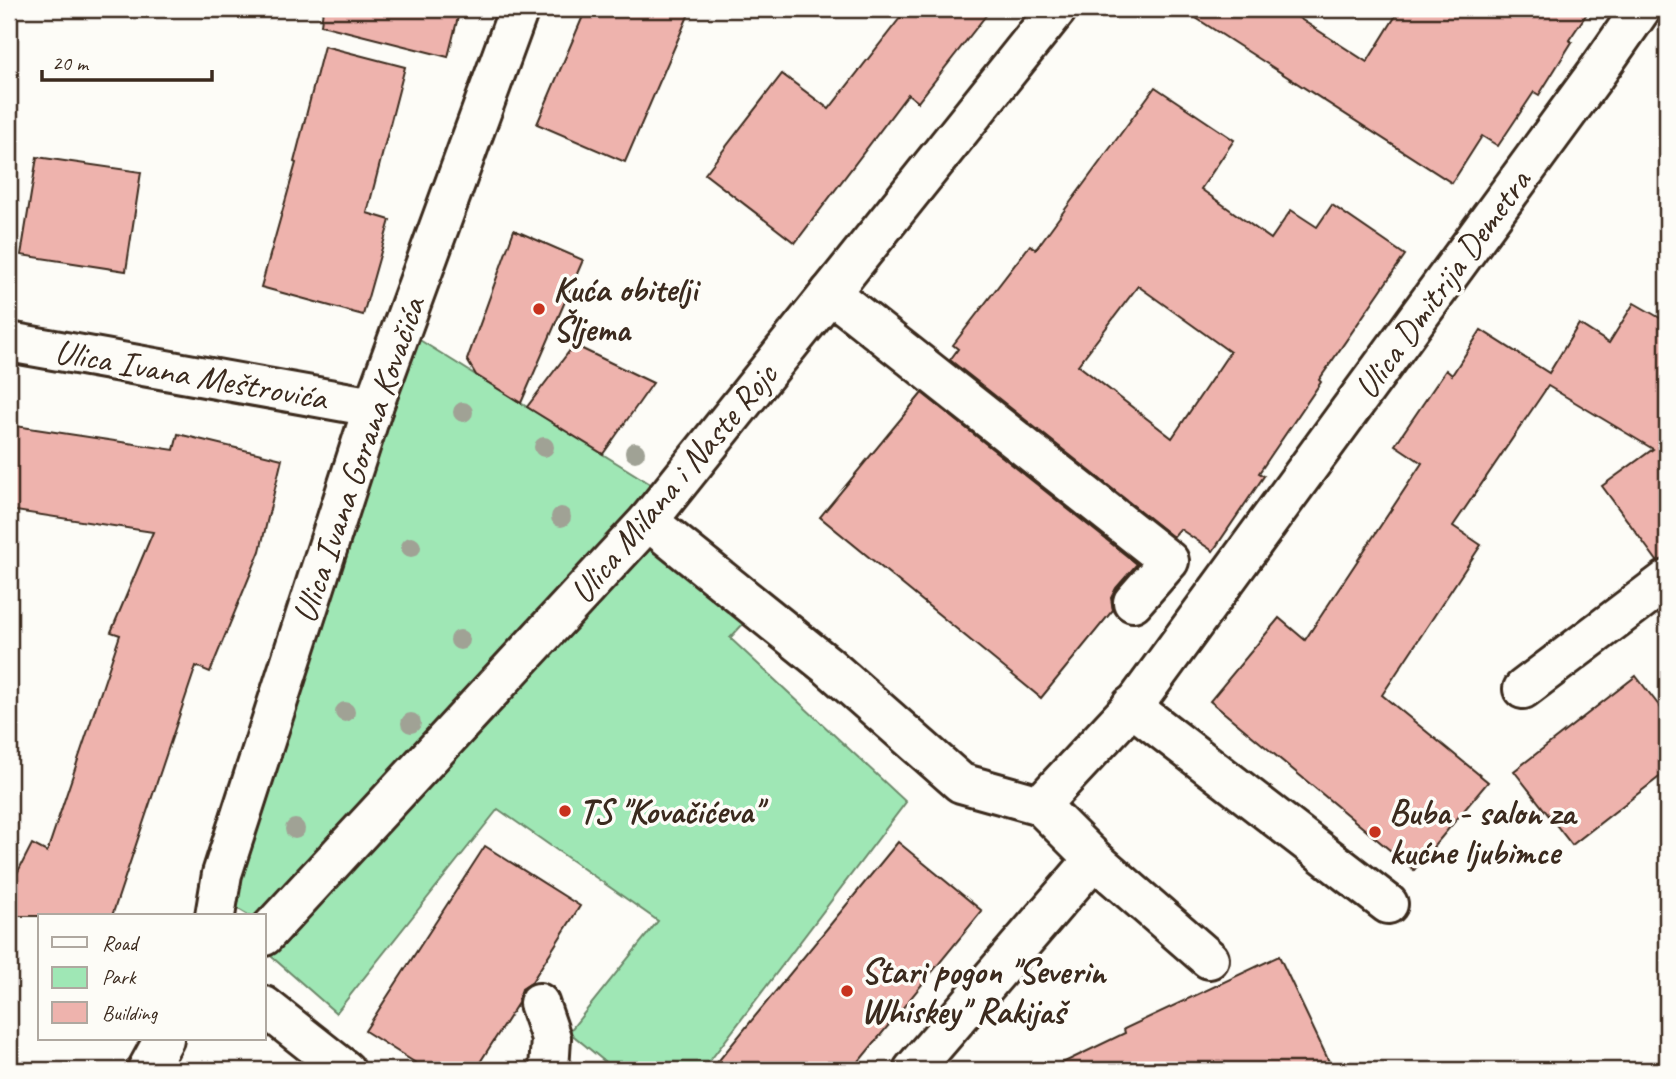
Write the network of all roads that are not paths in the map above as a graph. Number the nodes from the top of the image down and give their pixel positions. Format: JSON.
{"nodes":[{"id":1,"x":519,"y":9,"type":"edge"},
{"id":2,"x":1057,"y":9,"type":"edge"},
{"id":3,"x":1641,"y":9,"type":"edge"},
{"id":4,"x":830,"y":293,"type":"junction"},
{"id":5,"x":9,"y":342,"type":"edge"},
{"id":6,"x":373,"y":407,"type":"junction"},
{"id":7,"x":648,"y":521,"type":"junction"},
{"id":8,"x":1667,"y":580,"type":"edge"},
{"id":9,"x":1133,"y":602,"type":"dead end"},
{"id":10,"x":1524,"y":689,"type":"dead end"},
{"id":11,"x":1131,"y":706,"type":"junction"},
{"id":12,"x":1040,"y":805,"type":"junction"},
{"id":13,"x":1094,"y":859,"type":"junction"},
{"id":14,"x":1388,"y":904,"type":"dead end"},
{"id":15,"x":215,"y":914,"type":"edge"},
{"id":16,"x":266,"y":934,"type":"edge"},
{"id":17,"x":1209,"y":959,"type":"dead end"},
{"id":18,"x":540,"y":1003,"type":"dead end"},
{"id":19,"x":266,"y":1008,"type":"edge"},
{"id":20,"x":163,"y":1040,"type":"edge"},
{"id":21,"x":147,"y":1070,"type":"edge"},
{"id":22,"x":345,"y":1070,"type":"edge"},
{"id":23,"x":549,"y":1070,"type":"edge"},
{"id":24,"x":913,"y":1070,"type":"edge"}],
"edges":[{"from":1,"to":6,"type":"street","name":"Ulica Ivana Gorana Kovačića"},
{"from":2,"to":4,"type":"street","name":"Ulica Milana i Naste Rojc"},
{"from":3,"to":11,"type":"street","name":"Ulica Dmitrija Demetra"},
{"from":4,"to":7,"type":"street","name":"Ulica Milana i Naste Rojc"},
{"from":4,"to":9,"type":"street"},
{"from":5,"to":6,"type":"street","name":"Ulica Ivana Meštrovića"},
{"from":6,"to":15,"type":"street","name":"Ulica Ivana Gorana Kovačića"},
{"from":7,"to":12,"type":"street"},
{"from":7,"to":16,"type":"street","name":"Ulica Milana i Naste Rojc"},
{"from":8,"to":10,"type":"street"},
{"from":11,"to":12,"type":"street","name":"Ulica Dmitrija Demetra"},
{"from":11,"to":14,"type":"street"},
{"from":12,"to":13,"type":"street"},
{"from":13,"to":17,"type":"street"},
{"from":13,"to":24,"type":"street"},
{"from":18,"to":23,"type":"street"},
{"from":19,"to":22,"type":"street"},
{"from":20,"to":21,"type":"street"}]}
